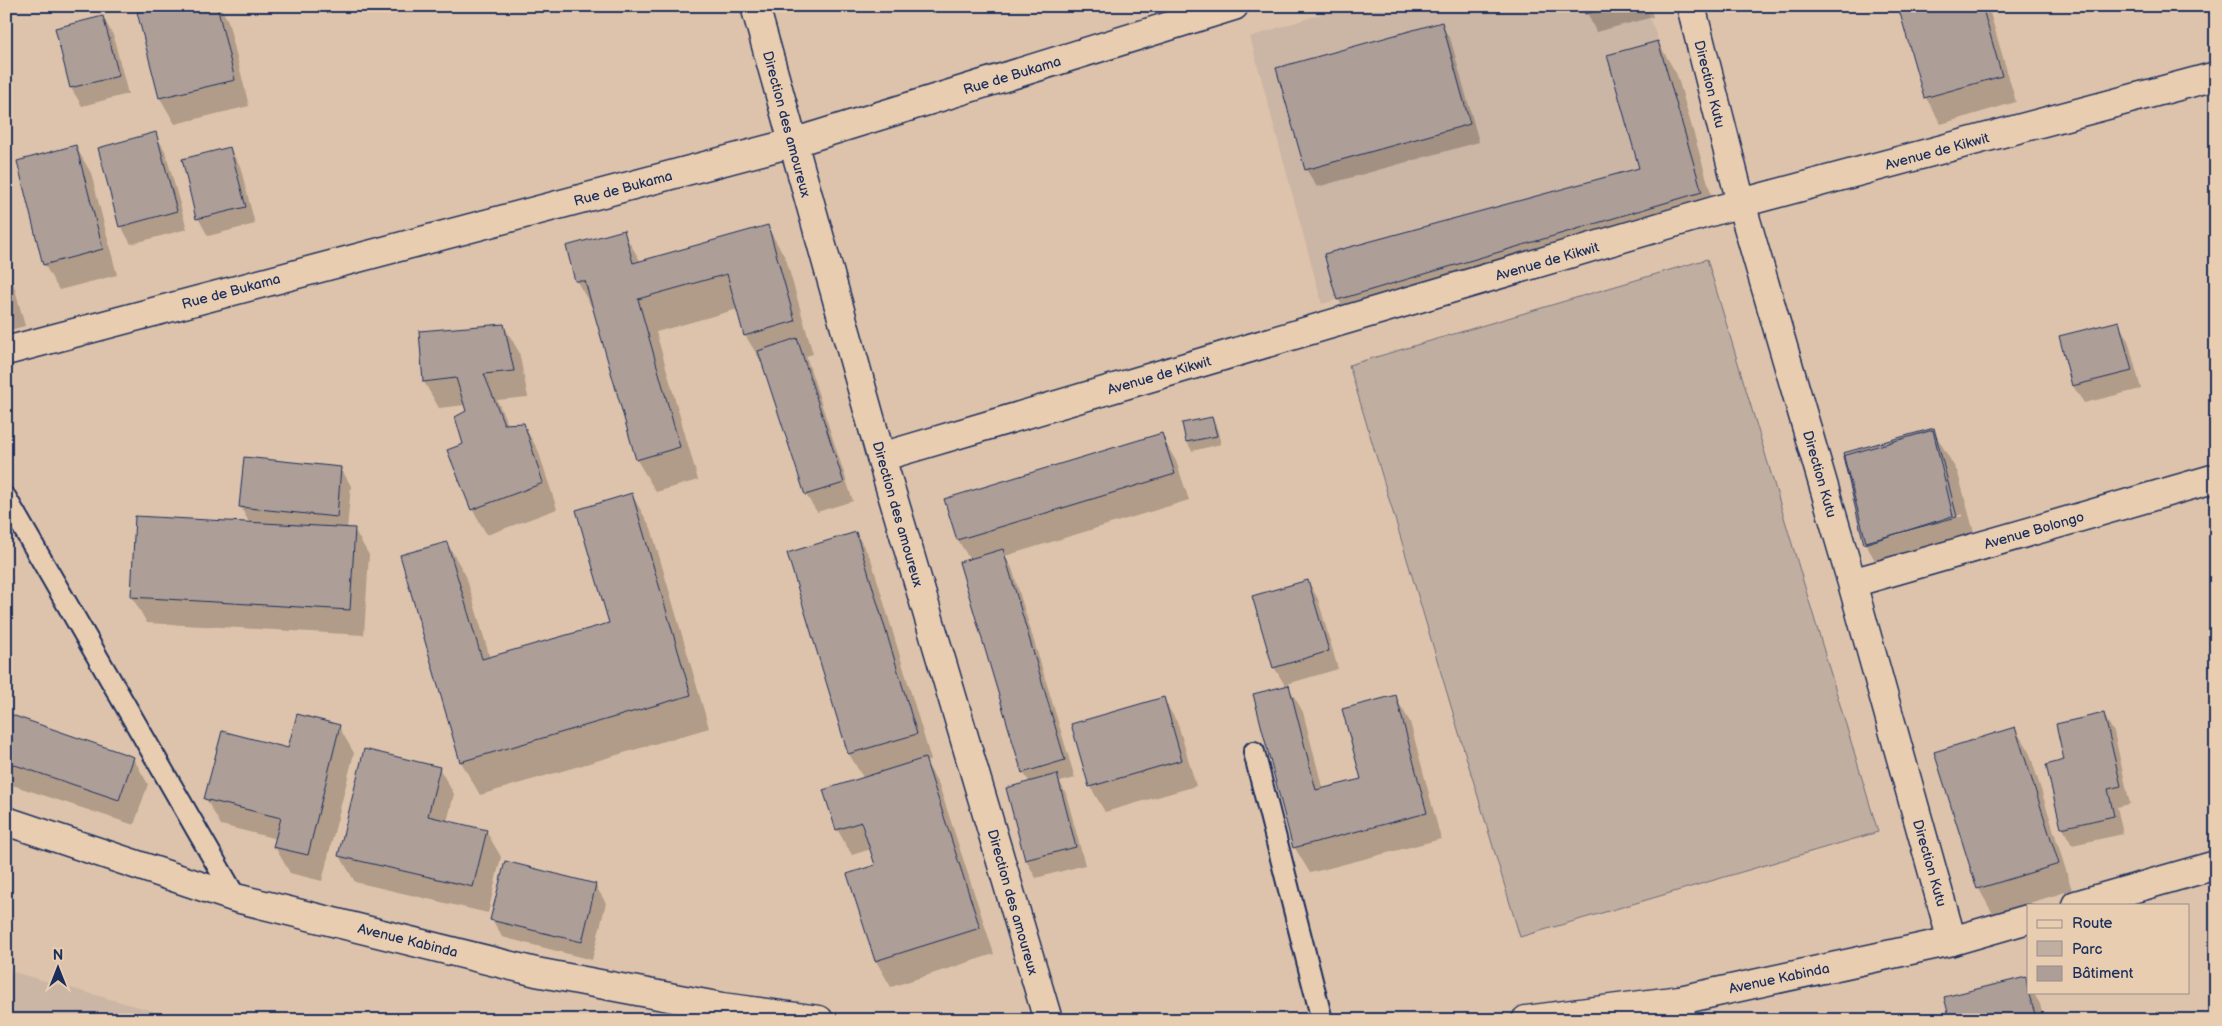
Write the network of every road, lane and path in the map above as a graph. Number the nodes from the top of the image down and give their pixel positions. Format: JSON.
{"nodes":[{"id":1,"x":755,"y":6,"type":"edge"},
{"id":2,"x":1234,"y":6,"type":"edge"},
{"id":3,"x":1691,"y":6,"type":"edge"},
{"id":4,"x":2216,"y":76,"type":"edge"},
{"id":5,"x":792,"y":144,"type":"junction"},
{"id":6,"x":1741,"y":204,"type":"junction"},
{"id":7,"x":6,"y":351,"type":"edge"},
{"id":8,"x":882,"y":457,"type":"junction"},
{"id":9,"x":2216,"y":478,"type":"edge"},
{"id":10,"x":6,"y":498,"type":"edge"},
{"id":11,"x":1852,"y":583,"type":"junction"},
{"id":12,"x":1254,"y":752,"type":"dead end"},
{"id":13,"x":6,"y":821,"type":"edge"},
{"id":14,"x":2216,"y":865,"type":"edge"},
{"id":15,"x":236,"y":898,"type":"junction"},
{"id":16,"x":2080,"y":904,"type":"edge"},
{"id":17,"x":2027,"y":918,"type":"edge"},
{"id":18,"x":1952,"y":940,"type":"junction"},
{"id":19,"x":1681,"y":1010,"type":"edge"},
{"id":20,"x":716,"y":1013,"type":"edge"},
{"id":21,"x":819,"y":1020,"type":"edge"},
{"id":22,"x":1048,"y":1020,"type":"edge"},
{"id":23,"x":1322,"y":1020,"type":"edge"},
{"id":24,"x":1526,"y":1020,"type":"edge"}],
"edges":[{"from":1,"to":5,"type":"street","name":"Direction des amoureux"},
{"from":2,"to":5,"type":"street","name":"Rue de Bukama"},
{"from":3,"to":6,"type":"street","name":"Direction Kutu"},
{"from":4,"to":6,"type":"street","name":"Avenue de Kikwit"},
{"from":5,"to":7,"type":"street","name":"Rue de Bukama"},
{"from":5,"to":8,"type":"street","name":"Direction des amoureux"},
{"from":6,"to":8,"type":"street","name":"Avenue de Kikwit"},
{"from":6,"to":11,"type":"street","name":"Direction Kutu"},
{"from":8,"to":22,"type":"street","name":"Direction des amoureux"},
{"from":9,"to":11,"type":"street","name":"Avenue Bolongo"},
{"from":10,"to":15,"type":"lane"},
{"from":11,"to":18,"type":"street","name":"Direction Kutu"},
{"from":12,"to":23,"type":"lane"},
{"from":13,"to":15,"type":"street","name":"Avenue Kabinda"},
{"from":14,"to":16,"type":"street"},
{"from":15,"to":20,"type":"street","name":"Avenue Kabinda"},
{"from":17,"to":18,"type":"street","name":"Avenue Kabinda"},
{"from":18,"to":19,"type":"street","name":"Avenue Kabinda"},
{"from":19,"to":24,"type":"street","name":"Avenue Kabinda"},
{"from":20,"to":21,"type":"street","name":"Avenue Kabinda"}]}
